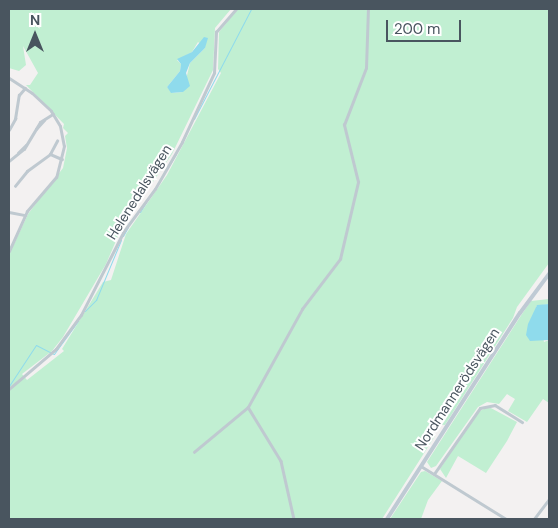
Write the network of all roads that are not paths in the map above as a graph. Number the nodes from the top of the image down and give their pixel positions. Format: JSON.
{"nodes":[{"id":1,"x":236,"y":9,"type":"edge"},
{"id":2,"x":368,"y":9,"type":"edge"},
{"id":3,"x":9,"y":78,"type":"edge"},
{"id":4,"x":25,"y":88,"type":"junction"},
{"id":5,"x":53,"y":114,"type":"junction"},
{"id":6,"x":9,"y":130,"type":"edge"},
{"id":7,"x":56,"y":141,"type":"dead end"},
{"id":8,"x":50,"y":154,"type":"junction"},
{"id":9,"x":62,"y":159,"type":"junction"},
{"id":10,"x":9,"y":161,"type":"edge"},
{"id":11,"x":15,"y":186,"type":"dead end"},
{"id":12,"x":9,"y":212,"type":"edge"},
{"id":13,"x":25,"y":215,"type":"junction"},
{"id":14,"x":9,"y":251,"type":"edge"},
{"id":15,"x":549,"y":274,"type":"edge"},
{"id":16,"x":9,"y":389,"type":"edge"},
{"id":17,"x":248,"y":406,"type":"junction"},
{"id":18,"x":522,"y":422,"type":"dead end"},
{"id":19,"x":194,"y":452,"type":"dead end"},
{"id":20,"x":421,"y":466,"type":"junction"},
{"id":21,"x":434,"y":474,"type":"junction"},
{"id":22,"x":549,"y":499,"type":"edge"},
{"id":23,"x":294,"y":519,"type":"edge"},
{"id":24,"x":387,"y":519,"type":"edge"},
{"id":25,"x":504,"y":519,"type":"edge"},
{"id":26,"x":534,"y":519,"type":"edge"}],
"edges":[{"from":1,"to":16,"type":"street","name":"Helenedalsvägen"},
{"from":2,"to":17,"type":"street"},
{"from":3,"to":4,"type":"street"},
{"from":4,"to":5,"type":"street"},
{"from":4,"to":6,"type":"street"},
{"from":5,"to":9,"type":"street"},
{"from":5,"to":10,"type":"street"},
{"from":7,"to":8,"type":"street"},
{"from":8,"to":9,"type":"street"},
{"from":8,"to":11,"type":"street"},
{"from":9,"to":13,"type":"street"},
{"from":12,"to":13,"type":"street"},
{"from":13,"to":14,"type":"street"},
{"from":15,"to":20,"type":"main road","name":"Nordmannerödsvägen"},
{"from":17,"to":19,"type":"street"},
{"from":17,"to":23,"type":"street"},
{"from":18,"to":21,"type":"street"},
{"from":20,"to":21,"type":"street"},
{"from":20,"to":24,"type":"main road","name":"Nordmannerödsvägen"},
{"from":21,"to":25,"type":"street"},
{"from":22,"to":26,"type":"street"}]}
